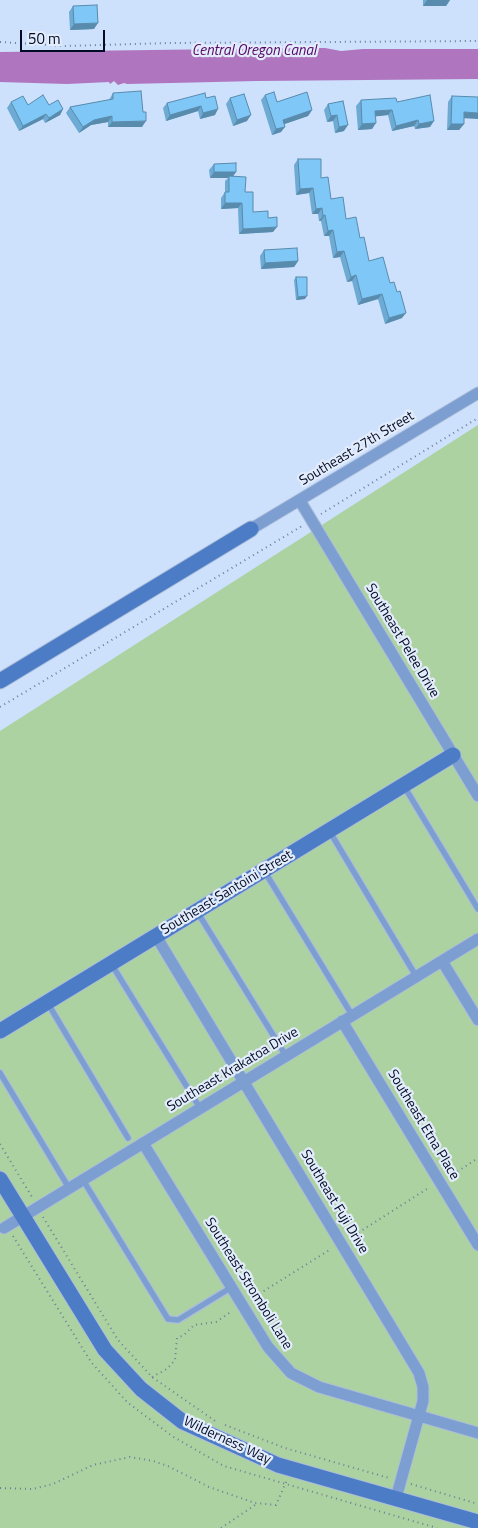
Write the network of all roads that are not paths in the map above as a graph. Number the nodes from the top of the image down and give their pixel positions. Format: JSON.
{"nodes":[{"id":1,"x":478,"y":393,"type":"edge"},
{"id":2,"x":300,"y":501,"type":"junction"},
{"id":3,"x":251,"y":529,"type":"joint"},
{"id":4,"x":0,"y":681,"type":"edge"},
{"id":5,"x":453,"y":755,"type":"junction"},
{"id":6,"x":404,"y":785,"type":"junction"},
{"id":7,"x":478,"y":796,"type":"edge"},
{"id":8,"x":329,"y":831,"type":"junction"},
{"id":9,"x":264,"y":870,"type":"junction"},
{"id":10,"x":478,"y":909,"type":"edge"},
{"id":11,"x":197,"y":911,"type":"junction"},
{"id":12,"x":156,"y":936,"type":"junction"},
{"id":13,"x":478,"y":938,"type":"edge"},
{"id":14,"x":442,"y":961,"type":"junction"},
{"id":15,"x":111,"y":963,"type":"junction"},
{"id":16,"x":416,"y":976,"type":"junction"},
{"id":17,"x":47,"y":1002,"type":"junction"},
{"id":18,"x":347,"y":1018,"type":"junction"},
{"id":19,"x":478,"y":1020,"type":"edge"},
{"id":20,"x":0,"y":1031,"type":"edge"},
{"id":21,"x":286,"y":1056,"type":"junction"},
{"id":22,"x":0,"y":1073,"type":"edge"},
{"id":23,"x":244,"y":1081,"type":"junction"},
{"id":24,"x":200,"y":1108,"type":"junction"},
{"id":25,"x":128,"y":1138,"type":"dead end"},
{"id":26,"x":143,"y":1143,"type":"junction"},
{"id":27,"x":0,"y":1179,"type":"edge"},
{"id":28,"x":83,"y":1180,"type":"junction"},
{"id":29,"x":69,"y":1188,"type":"junction"},
{"id":30,"x":23,"y":1216,"type":"junction"},
{"id":31,"x":4,"y":1228,"type":"dead end"},
{"id":32,"x":478,"y":1245,"type":"edge"},
{"id":33,"x":232,"y":1287,"type":"junction"},
{"id":34,"x":419,"y":1416,"type":"junction"},
{"id":35,"x":478,"y":1433,"type":"edge"},
{"id":36,"x":396,"y":1498,"type":"junction"},
{"id":37,"x":478,"y":1522,"type":"edge"}],
"edges":[{"from":1,"to":2,"type":"street","name":"Southeast 27th Street"},
{"from":2,"to":3,"type":"street","name":"Southeast 27th Street"},
{"from":2,"to":5,"type":"street","name":"Southeast Pelee Drive"},
{"from":3,"to":4,"type":"street"},
{"from":5,"to":6,"type":"street","name":"Southeast Santoini Street"},
{"from":5,"to":7,"type":"street","name":"Southeast Pelee Drive"},
{"from":6,"to":8,"type":"street","name":"Southeast Santoini Street"},
{"from":6,"to":10,"type":"lane"},
{"from":8,"to":9,"type":"street","name":"Southeast Santoini Street"},
{"from":8,"to":16,"type":"lane"},
{"from":9,"to":11,"type":"street","name":"Southeast Santoini Street"},
{"from":9,"to":18,"type":"lane"},
{"from":11,"to":12,"type":"street","name":"Southeast Santoini Street"},
{"from":11,"to":21,"type":"lane"},
{"from":12,"to":15,"type":"street","name":"Southeast Santoini Street"},
{"from":12,"to":23,"type":"street","name":"Southeast Fuji Drive"},
{"from":13,"to":14,"type":"street","name":"Southeast Krakatoa Drive"},
{"from":14,"to":16,"type":"street","name":"Southeast Krakatoa Drive"},
{"from":14,"to":19,"type":"street"},
{"from":15,"to":17,"type":"street","name":"Southeast Santoini Street"},
{"from":15,"to":24,"type":"lane"},
{"from":16,"to":18,"type":"street","name":"Southeast Krakatoa Drive"},
{"from":17,"to":20,"type":"street","name":"Southeast Santoini Street"},
{"from":17,"to":25,"type":"lane"},
{"from":18,"to":21,"type":"street","name":"Southeast Krakatoa Drive"},
{"from":18,"to":32,"type":"street","name":"Southeast Etna Place"},
{"from":21,"to":23,"type":"street","name":"Southeast Krakatoa Drive"},
{"from":22,"to":29,"type":"lane"},
{"from":23,"to":24,"type":"street","name":"Southeast Krakatoa Drive"},
{"from":23,"to":34,"type":"street","name":"Southeast Fuji Drive"},
{"from":24,"to":26,"type":"street","name":"Southeast Krakatoa Drive"},
{"from":26,"to":28,"type":"street","name":"Southeast Krakatoa Drive"},
{"from":26,"to":33,"type":"street","name":"Southeast Stromboli Lane"},
{"from":27,"to":30,"type":"street","name":"Wilderness Way"},
{"from":28,"to":29,"type":"street","name":"Southeast Krakatoa Drive"},
{"from":28,"to":33,"type":"lane"},
{"from":29,"to":30,"type":"street","name":"Southeast Krakatoa Drive"},
{"from":30,"to":31,"type":"street","name":"Southeast Krakatoa Drive"},
{"from":30,"to":36,"type":"street","name":"Wilderness Way"},
{"from":33,"to":34,"type":"street","name":"Southeast Stromboli Lane"},
{"from":34,"to":35,"type":"street","name":"Southeast Stromboli Lane"},
{"from":34,"to":36,"type":"street","name":"Southeast Fuji Drive"},
{"from":36,"to":37,"type":"street","name":"Wilderness Way"}]}
